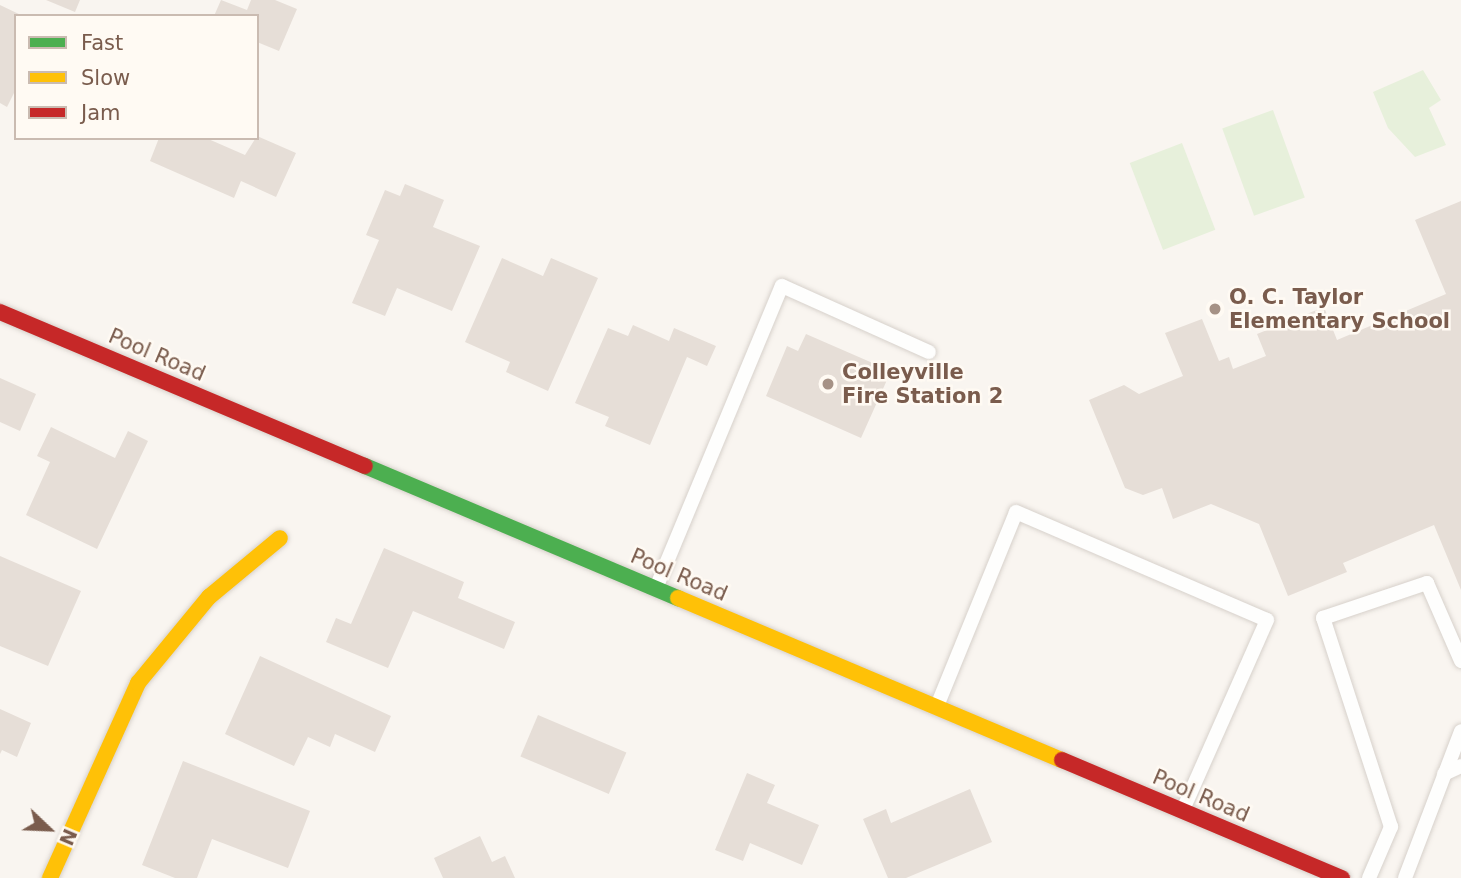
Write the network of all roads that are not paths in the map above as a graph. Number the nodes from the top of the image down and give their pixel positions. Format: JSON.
{"nodes":[{"id":1,"x":0,"y":312,"type":"edge"},
{"id":2,"x":929,"y":352,"type":"dead end"},
{"id":3,"x":281,"y":538,"type":"dead end"},
{"id":4,"x":655,"y":588,"type":"junction"},
{"id":5,"x":1461,"y":661,"type":"edge"},
{"id":6,"x":936,"y":707,"type":"junction"},
{"id":7,"x":1461,"y":731,"type":"edge"},
{"id":8,"x":1461,"y":766,"type":"edge"},
{"id":9,"x":1444,"y":774,"type":"junction"},
{"id":10,"x":1183,"y":811,"type":"junction"},
{"id":11,"x":50,"y":878,"type":"edge"},
{"id":12,"x":1342,"y":878,"type":"edge"},
{"id":13,"x":1369,"y":878,"type":"edge"},
{"id":14,"x":1405,"y":878,"type":"edge"}],
"edges":[{"from":1,"to":4,"type":"main road","name":"Pool Road"},
{"from":2,"to":4,"type":"lane"},
{"from":3,"to":11,"type":"main road"},
{"from":4,"to":6,"type":"main road","name":"Pool Road"},
{"from":5,"to":13,"type":"lane"},
{"from":6,"to":10,"type":"main road","name":"Pool Road"},
{"from":6,"to":10,"type":"lane"},
{"from":7,"to":9,"type":"lane"},
{"from":8,"to":9,"type":"lane"},
{"from":9,"to":14,"type":"lane"},
{"from":10,"to":12,"type":"main road","name":"Pool Road"}]}
